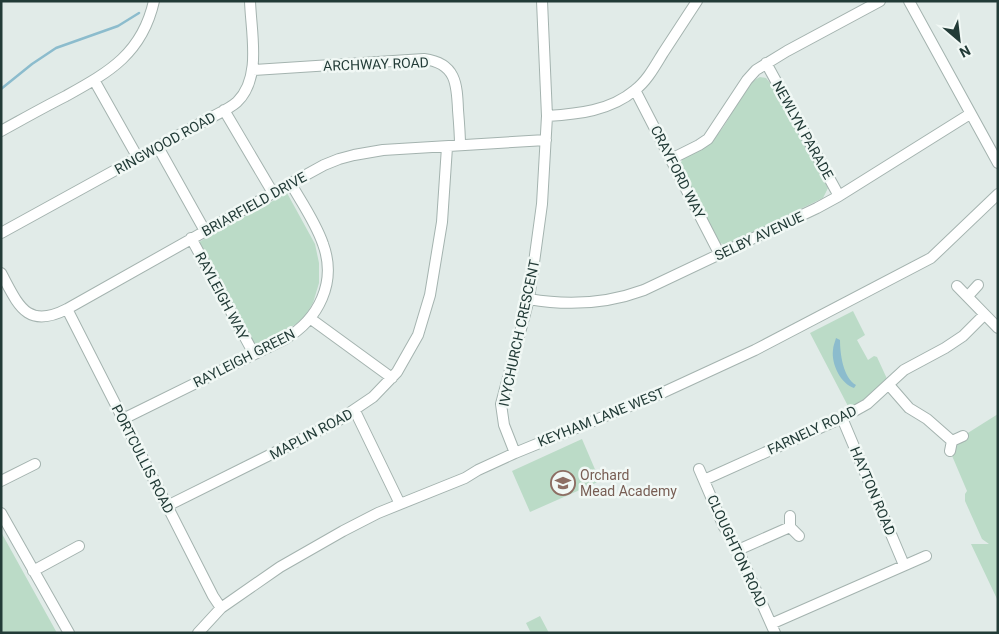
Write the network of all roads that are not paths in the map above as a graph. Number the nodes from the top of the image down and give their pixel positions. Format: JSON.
{"nodes":[{"id":1,"x":154,"y":1,"type":"edge"},
{"id":2,"x":250,"y":1,"type":"edge"},
{"id":3,"x":542,"y":1,"type":"edge"},
{"id":4,"x":697,"y":1,"type":"edge"},
{"id":5,"x":880,"y":1,"type":"edge"},
{"id":6,"x":909,"y":1,"type":"edge"},
{"id":7,"x":766,"y":63,"type":"junction"},
{"id":8,"x":253,"y":70,"type":"junction"},
{"id":9,"x":94,"y":80,"type":"junction"},
{"id":10,"x":635,"y":90,"type":"junction"},
{"id":11,"x":224,"y":110,"type":"junction"},
{"id":12,"x":970,"y":114,"type":"junction"},
{"id":13,"x":547,"y":116,"type":"junction"},
{"id":14,"x":1,"y":131,"type":"edge"},
{"id":15,"x":546,"y":140,"type":"junction"},
{"id":16,"x":460,"y":146,"type":"junction"},
{"id":17,"x":158,"y":147,"type":"junction"},
{"id":18,"x":447,"y":147,"type":"junction"},
{"id":19,"x":138,"y":158,"type":"junction"},
{"id":20,"x":671,"y":159,"type":"junction"},
{"id":21,"x":998,"y":163,"type":"edge"},
{"id":22,"x":291,"y":184,"type":"junction"},
{"id":23,"x":273,"y":193,"type":"junction"},
{"id":24,"x":998,"y":194,"type":"edge"},
{"id":25,"x":839,"y":196,"type":"junction"},
{"id":26,"x":205,"y":231,"type":"junction"},
{"id":27,"x":1,"y":234,"type":"edge"},
{"id":28,"x":191,"y":238,"type":"junction"},
{"id":29,"x":720,"y":254,"type":"junction"},
{"id":30,"x":1,"y":273,"type":"edge"},
{"id":31,"x":978,"y":285,"type":"dead end"},
{"id":32,"x":957,"y":286,"type":"dead end"},
{"id":33,"x":968,"y":296,"type":"junction"},
{"id":34,"x":529,"y":299,"type":"junction"},
{"id":35,"x":66,"y":309,"type":"junction"},
{"id":36,"x":984,"y":315,"type":"junction"},
{"id":37,"x":311,"y":319,"type":"junction"},
{"id":38,"x":998,"y":328,"type":"edge"},
{"id":39,"x":254,"y":354,"type":"junction"},
{"id":40,"x":392,"y":378,"type":"junction"},
{"id":41,"x":889,"y":385,"type":"junction"},
{"id":42,"x":355,"y":411,"type":"junction"},
{"id":43,"x":842,"y":418,"type":"junction"},
{"id":44,"x":123,"y":419,"type":"junction"},
{"id":45,"x":963,"y":436,"type":"dead end"},
{"id":46,"x":515,"y":452,"type":"junction"},
{"id":47,"x":35,"y":464,"type":"dead end"},
{"id":48,"x":699,"y":469,"type":"dead end"},
{"id":49,"x":704,"y":480,"type":"junction"},
{"id":50,"x":1,"y":481,"type":"edge"},
{"id":51,"x":400,"y":504,"type":"junction"},
{"id":52,"x":167,"y":506,"type":"junction"},
{"id":53,"x":1,"y":513,"type":"edge"},
{"id":54,"x":790,"y":516,"type":"dead end"},
{"id":55,"x":790,"y":527,"type":"junction"},
{"id":56,"x":799,"y":536,"type":"dead end"},
{"id":57,"x":79,"y":546,"type":"dead end"},
{"id":58,"x":738,"y":550,"type":"junction"},
{"id":59,"x":926,"y":556,"type":"dead end"},
{"id":60,"x":904,"y":565,"type":"junction"},
{"id":61,"x":33,"y":571,"type":"junction"},
{"id":62,"x":221,"y":608,"type":"junction"},
{"id":63,"x":773,"y":628,"type":"edge"},
{"id":64,"x":69,"y":633,"type":"edge"},
{"id":65,"x":198,"y":633,"type":"edge"}],
"edges":[{"from":1,"to":9,"type":"street"},
{"from":2,"to":8,"type":"street","name":"RINGWOOD ROAD"},
{"from":3,"to":13,"type":"street","name":"IVYCHURCH CRESCENT"},
{"from":4,"to":10,"type":"street"},
{"from":5,"to":7,"type":"street"},
{"from":6,"to":12,"type":"street"},
{"from":7,"to":20,"type":"street"},
{"from":7,"to":25,"type":"street","name":"NEWLYN PARADE"},
{"from":8,"to":11,"type":"street","name":"RINGWOOD ROAD"},
{"from":8,"to":16,"type":"street","name":"ARCHWAY ROAD"},
{"from":9,"to":14,"type":"street"},
{"from":9,"to":19,"type":"street"},
{"from":10,"to":13,"type":"street"},
{"from":10,"to":20,"type":"street","name":"CRAYFORD WAY"},
{"from":11,"to":17,"type":"street","name":"RINGWOOD ROAD"},
{"from":11,"to":23,"type":"street"},
{"from":12,"to":21,"type":"street"},
{"from":12,"to":25,"type":"street","name":"SELBY AVENUE"},
{"from":13,"to":15,"type":"street","name":"IVYCHURCH CRESCENT"},
{"from":15,"to":16,"type":"street","name":"BRIARFIELD DRIVE"},
{"from":15,"to":34,"type":"street","name":"IVYCHURCH CRESCENT"},
{"from":16,"to":18,"type":"street","name":"BRIARFIELD DRIVE"},
{"from":17,"to":19,"type":"street","name":"RINGWOOD ROAD"},
{"from":17,"to":26,"type":"street"},
{"from":18,"to":22,"type":"street","name":"BRIARFIELD DRIVE"},
{"from":18,"to":40,"type":"street","name":"MAPLIN ROAD"},
{"from":19,"to":27,"type":"street","name":"RINGWOOD ROAD"},
{"from":20,"to":29,"type":"street","name":"CRAYFORD WAY"},
{"from":22,"to":23,"type":"street","name":"BRIARFIELD DRIVE"},
{"from":22,"to":37,"type":"street","name":"RAYLEIGH GREEN"},
{"from":23,"to":26,"type":"street","name":"BRIARFIELD DRIVE"},
{"from":24,"to":46,"type":"street","name":"KEYHAM LANE WEST"},
{"from":25,"to":29,"type":"street","name":"SELBY AVENUE"},
{"from":26,"to":28,"type":"street","name":"BRIARFIELD DRIVE"},
{"from":28,"to":35,"type":"street","name":"BRIARFIELD DRIVE"},
{"from":28,"to":39,"type":"street","name":"RAYLEIGH WAY"},
{"from":29,"to":34,"type":"street","name":"SELBY AVENUE"},
{"from":30,"to":35,"type":"street","name":"BRIARFIELD DRIVE"},
{"from":31,"to":33,"type":"street"},
{"from":32,"to":33,"type":"street"},
{"from":33,"to":36,"type":"street"},
{"from":34,"to":46,"type":"street","name":"IVYCHURCH CRESCENT"},
{"from":35,"to":44,"type":"street","name":"PORTCULLIS ROAD"},
{"from":36,"to":38,"type":"street"},
{"from":36,"to":41,"type":"street","name":"FARNELY ROAD"},
{"from":37,"to":39,"type":"street","name":"RAYLEIGH GREEN"},
{"from":37,"to":40,"type":"street"},
{"from":39,"to":44,"type":"street","name":"RAYLEIGH GREEN"},
{"from":40,"to":42,"type":"street","name":"MAPLIN ROAD"},
{"from":41,"to":43,"type":"street","name":"FARNELY ROAD"},
{"from":41,"to":45,"type":"street"},
{"from":42,"to":51,"type":"street"},
{"from":42,"to":52,"type":"street","name":"MAPLIN ROAD"},
{"from":43,"to":49,"type":"street","name":"FARNELY ROAD"},
{"from":43,"to":60,"type":"street","name":"HAYTON ROAD"},
{"from":44,"to":52,"type":"street","name":"PORTCULLIS ROAD"},
{"from":46,"to":51,"type":"street","name":"KEYHAM LANE WEST"},
{"from":47,"to":50,"type":"street"},
{"from":48,"to":49,"type":"street","name":"CLOUGHTON ROAD"},
{"from":49,"to":58,"type":"street","name":"CLOUGHTON ROAD"},
{"from":51,"to":62,"type":"street","name":"KEYHAM LANE WEST"},
{"from":52,"to":62,"type":"street","name":"PORTCULLIS ROAD"},
{"from":53,"to":61,"type":"street"},
{"from":54,"to":55,"type":"street"},
{"from":55,"to":56,"type":"street"},
{"from":55,"to":58,"type":"street"},
{"from":57,"to":61,"type":"street"},
{"from":58,"to":63,"type":"street","name":"CLOUGHTON ROAD"},
{"from":59,"to":60,"type":"street"},
{"from":60,"to":63,"type":"street"},
{"from":61,"to":64,"type":"street"},
{"from":62,"to":65,"type":"street","name":"KEYHAM LANE WEST"}]}
